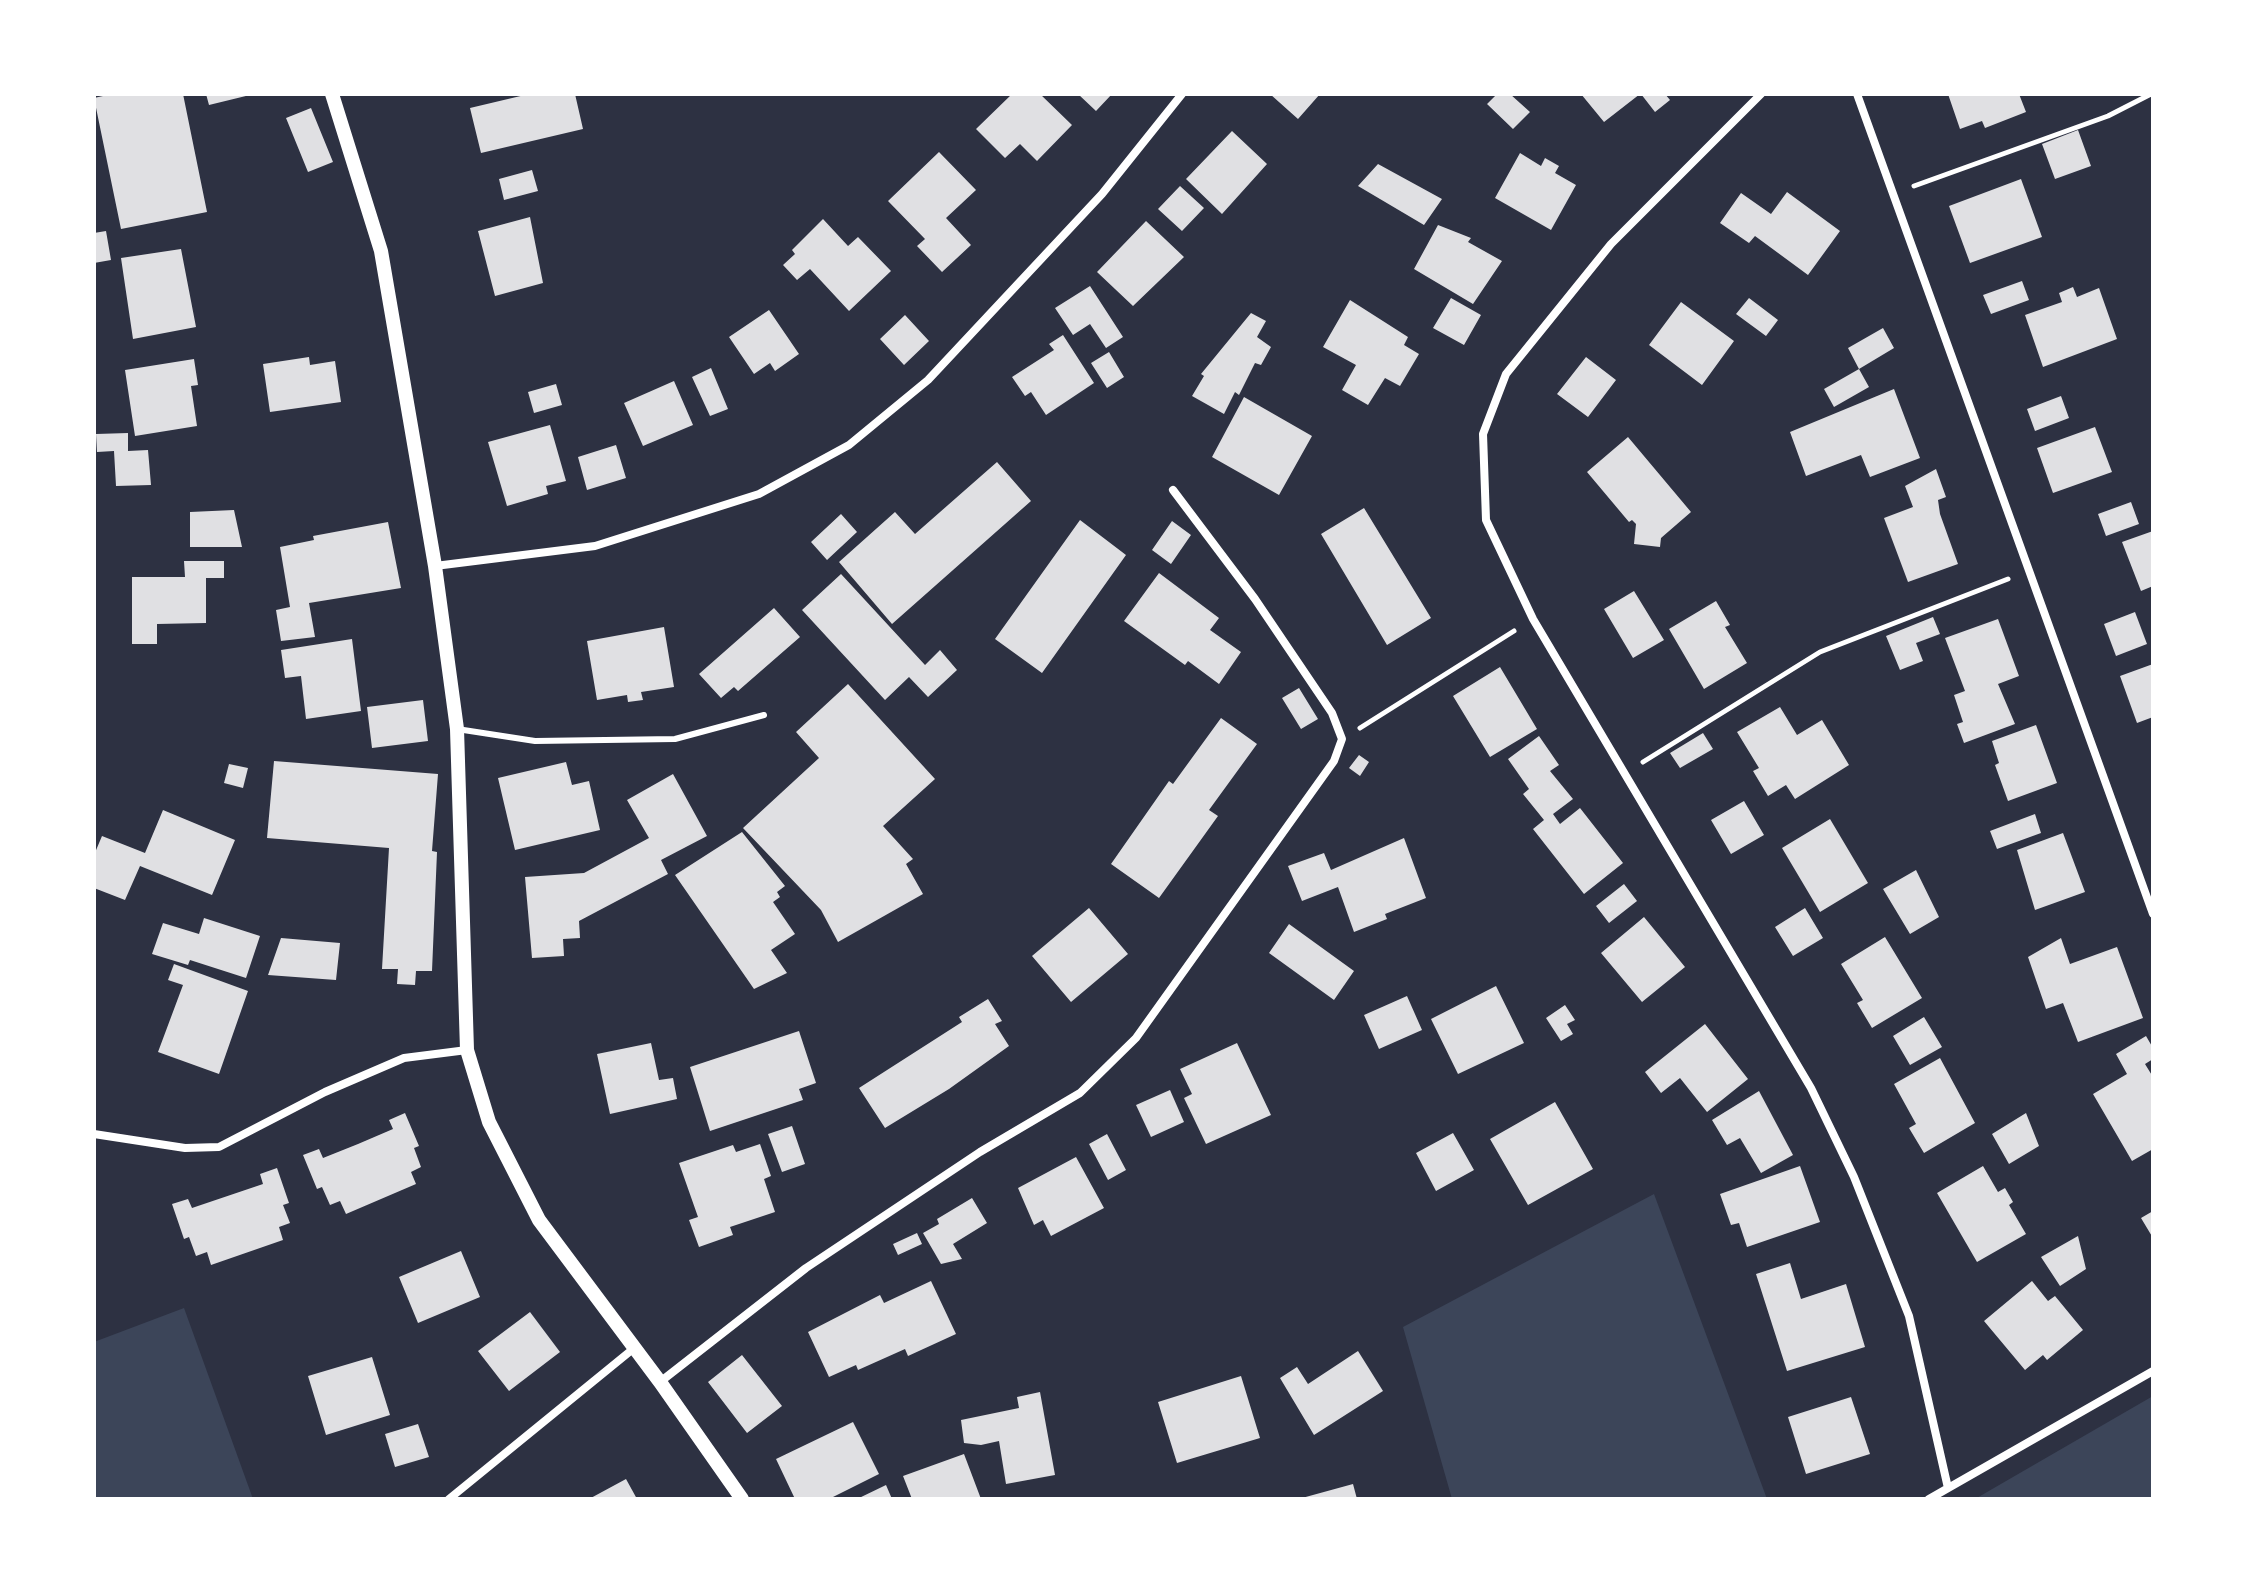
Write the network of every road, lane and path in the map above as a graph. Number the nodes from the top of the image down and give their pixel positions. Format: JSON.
{"nodes":[{"id":1,"x":332,"y":94,"type":"edge"},
{"id":2,"x":1182,"y":94,"type":"edge"},
{"id":3,"x":1761,"y":94,"type":"edge"},
{"id":4,"x":1857,"y":94,"type":"edge"},
{"id":5,"x":2151,"y":94,"type":"edge"},
{"id":6,"x":1893,"y":193,"type":"junction"},
{"id":7,"x":1173,"y":490,"type":"dead end"},
{"id":8,"x":435,"y":566,"type":"junction"},
{"id":9,"x":2028,"y":571,"type":"junction"},
{"id":10,"x":1533,"y":619,"type":"junction"},
{"id":11,"x":764,"y":715,"type":"dead end"},
{"id":12,"x":457,"y":729,"type":"junction"},
{"id":13,"x":1342,"y":739,"type":"junction"},
{"id":14,"x":1625,"y":773,"type":"junction"},
{"id":15,"x":2153,"y":914,"type":"edge"},
{"id":16,"x":467,"y":1050,"type":"junction"},
{"id":17,"x":94,"y":1134,"type":"edge"},
{"id":18,"x":633,"y":1349,"type":"junction"},
{"id":19,"x":2153,"y":1371,"type":"edge"},
{"id":20,"x":660,"y":1382,"type":"junction"},
{"id":21,"x":1948,"y":1488,"type":"junction"},
{"id":22,"x":449,"y":1499,"type":"edge"},
{"id":23,"x":742,"y":1499,"type":"edge"},
{"id":24,"x":1929,"y":1499,"type":"edge"}],
"edges":[{"from":1,"to":8,"type":"street"},
{"from":2,"to":8,"type":"street"},
{"from":3,"to":10,"type":"street"},
{"from":4,"to":6,"type":"street"},
{"from":5,"to":6,"type":"path"},
{"from":6,"to":9,"type":"street"},
{"from":7,"to":13,"type":"street"},
{"from":8,"to":12,"type":"street"},
{"from":9,"to":14,"type":"path"},
{"from":9,"to":15,"type":"street"},
{"from":10,"to":13,"type":"path"},
{"from":10,"to":14,"type":"street"},
{"from":11,"to":12,"type":"lane"},
{"from":12,"to":16,"type":"street"},
{"from":13,"to":20,"type":"street"},
{"from":14,"to":21,"type":"street"},
{"from":16,"to":17,"type":"street"},
{"from":16,"to":18,"type":"street"},
{"from":18,"to":20,"type":"street"},
{"from":18,"to":22,"type":"street"},
{"from":19,"to":21,"type":"street"},
{"from":20,"to":23,"type":"street"},
{"from":21,"to":24,"type":"street"}]}
